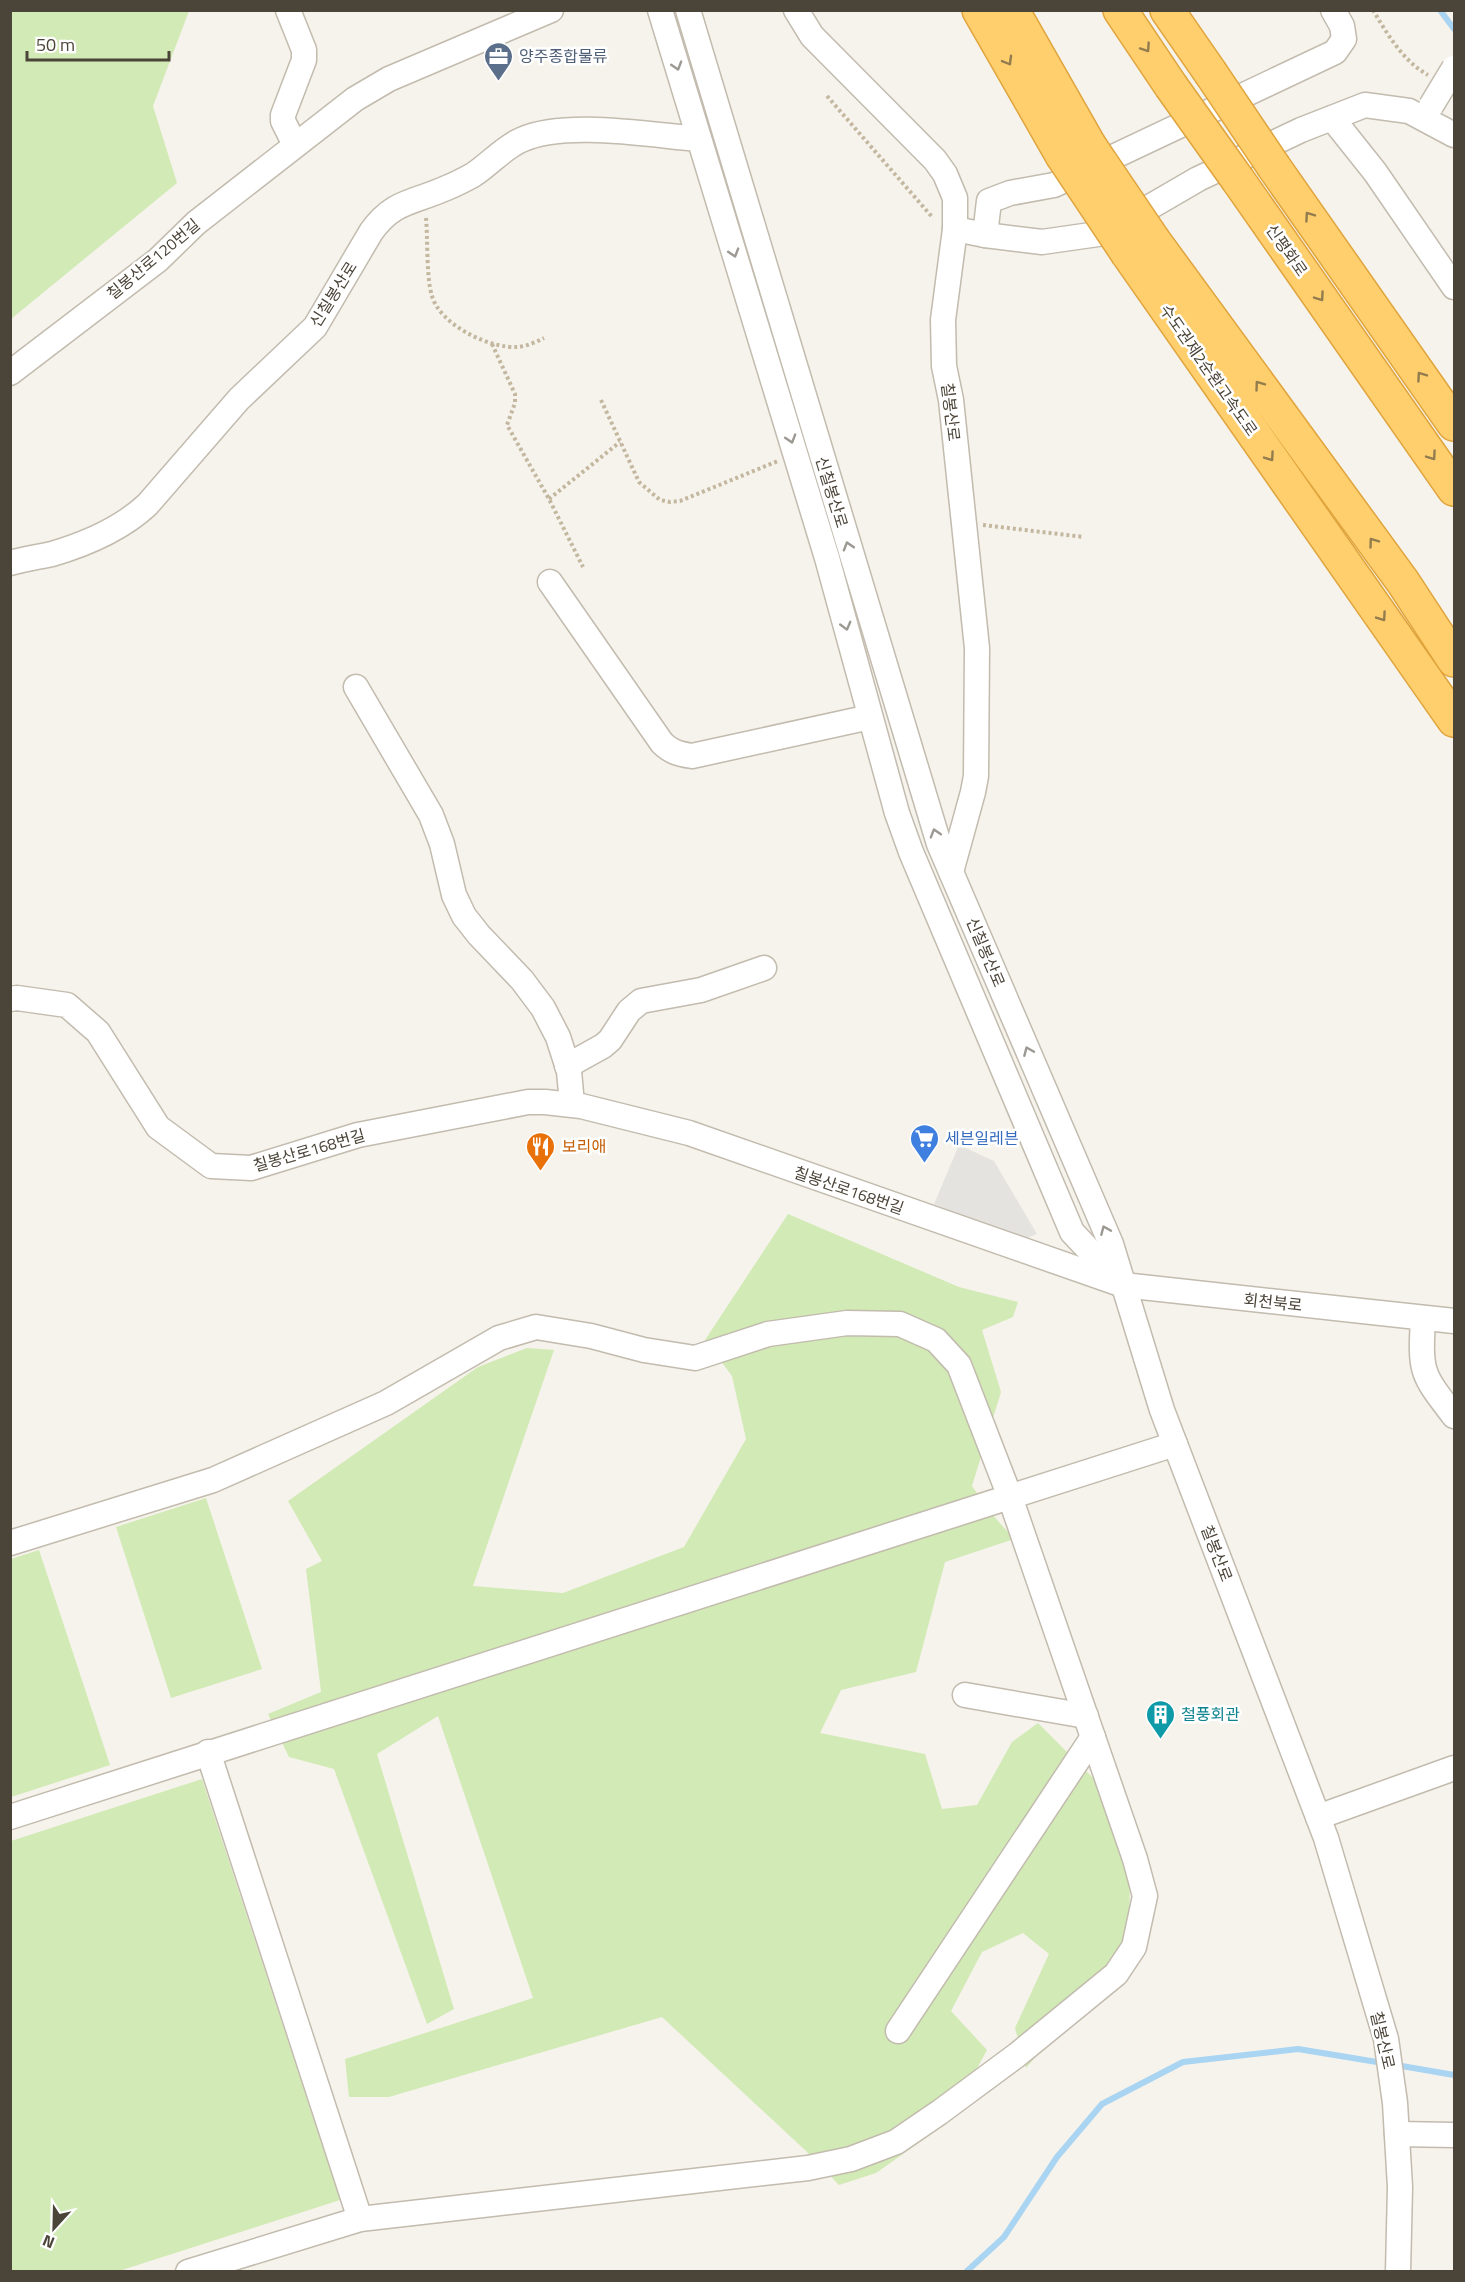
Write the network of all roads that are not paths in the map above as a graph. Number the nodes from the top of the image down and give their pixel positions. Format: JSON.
{"nodes":[{"id":1,"x":288,"y":10,"type":"edge"},
{"id":2,"x":551,"y":10,"type":"edge"},
{"id":3,"x":660,"y":10,"type":"edge"},
{"id":4,"x":688,"y":10,"type":"edge"},
{"id":5,"x":796,"y":10,"type":"edge"},
{"id":6,"x":979,"y":10,"type":"edge"},
{"id":7,"x":1012,"y":10,"type":"edge"},
{"id":8,"x":1120,"y":10,"type":"edge"},
{"id":9,"x":1167,"y":10,"type":"edge"},
{"id":10,"x":1333,"y":10,"type":"edge"},
{"id":11,"x":1455,"y":68,"type":"edge"},
{"id":12,"x":1427,"y":113,"type":"junction"},
{"id":13,"x":1332,"y":118,"type":"junction"},
{"id":14,"x":1455,"y":135,"type":"edge"},
{"id":15,"x":699,"y":138,"type":"junction"},
{"id":16,"x":295,"y":145,"type":"junction"},
{"id":17,"x":1075,"y":150,"type":"junction"},
{"id":18,"x":955,"y":229,"type":"junction"},
{"id":19,"x":985,"y":235,"type":"junction"},
{"id":20,"x":1141,"y":247,"type":"junction"},
{"id":21,"x":1455,"y":287,"type":"edge"},
{"id":22,"x":10,"y":373,"type":"edge"},
{"id":23,"x":1455,"y":424,"type":"edge"},
{"id":24,"x":1455,"y":489,"type":"edge"},
{"id":25,"x":10,"y":563,"type":"edge"},
{"id":26,"x":550,"y":582,"type":"dead end"},
{"id":27,"x":1455,"y":660,"type":"edge"},
{"id":28,"x":356,"y":687,"type":"dead end"},
{"id":29,"x":870,"y":717,"type":"junction"},
{"id":30,"x":1455,"y":720,"type":"edge"},
{"id":31,"x":951,"y":872,"type":"junction"},
{"id":32,"x":764,"y":968,"type":"dead end"},
{"id":33,"x":10,"y":999,"type":"edge"},
{"id":34,"x":567,"y":1066,"type":"junction"},
{"id":35,"x":572,"y":1104,"type":"junction"},
{"id":36,"x":1123,"y":1286,"type":"junction"},
{"id":37,"x":1423,"y":1317,"type":"junction"},
{"id":38,"x":1455,"y":1321,"type":"edge"},
{"id":39,"x":1455,"y":1416,"type":"edge"},
{"id":40,"x":1175,"y":1444,"type":"junction"},
{"id":41,"x":1010,"y":1497,"type":"junction"},
{"id":42,"x":10,"y":1543,"type":"edge"},
{"id":43,"x":965,"y":1695,"type":"dead end"},
{"id":44,"x":1090,"y":1726,"type":"junction"},
{"id":45,"x":208,"y":1752,"type":"junction"},
{"id":46,"x":1455,"y":1768,"type":"edge"},
{"id":47,"x":10,"y":1816,"type":"edge"},
{"id":48,"x":1318,"y":1817,"type":"junction"},
{"id":49,"x":898,"y":2031,"type":"dead end"},
{"id":50,"x":1397,"y":2134,"type":"junction"},
{"id":51,"x":1455,"y":2135,"type":"edge"},
{"id":52,"x":360,"y":2218,"type":"junction"},
{"id":53,"x":188,"y":2271,"type":"edge"},
{"id":54,"x":1398,"y":2271,"type":"edge"}],
"edges":[{"from":1,"to":16,"type":"street"},
{"from":2,"to":16,"type":"street","name":"칠봉산로120번길"},
{"from":3,"to":15,"type":"street","name":"신칠봉산로","one_way":true},
{"from":31,"to":4,"type":"street","name":"신칠봉산로","one_way":true},
{"from":5,"to":18,"type":"street","name":"칠봉산로"},
{"from":6,"to":17,"type":"highway","name":"수도권제2순환고속도로","one_way":true},
{"from":7,"to":17,"type":"highway","name":"수도권제2순환고속도로"},
{"from":8,"to":24,"type":"highway","name":"신평화로","one_way":true,"bridge":true},
{"from":23,"to":9,"type":"highway","one_way":true,"bridge":true},
{"from":10,"to":19,"type":"street"},
{"from":11,"to":12,"type":"street","bridge":true},
{"from":12,"to":13,"type":"street"},
{"from":12,"to":14,"type":"street"},
{"from":13,"to":19,"type":"street"},
{"from":13,"to":21,"type":"street"},
{"from":15,"to":25,"type":"street","name":"신칠봉산로"},
{"from":15,"to":29,"type":"street","name":"신칠봉산로","one_way":true},
{"from":16,"to":22,"type":"street","name":"칠봉산로120번길"},
{"from":17,"to":20,"type":"highway","name":"수도권제2순환고속도로","bridge":true},
{"from":18,"to":19,"type":"street"},
{"from":18,"to":31,"type":"street","name":"칠봉산로"},
{"from":27,"to":20,"type":"highway","name":"수도권제2순환고속도로","one_way":true},
{"from":20,"to":30,"type":"highway","name":"수도권제2순환고속도로","one_way":true},
{"from":26,"to":29,"type":"street"},
{"from":28,"to":34,"type":"street"},
{"from":29,"to":36,"type":"street","name":"신칠봉산로"},
{"from":36,"to":31,"type":"street","name":"신칠봉산로","one_way":true},
{"from":32,"to":34,"type":"street"},
{"from":33,"to":35,"type":"street","name":"칠봉산로168번길"},
{"from":34,"to":35,"type":"street"},
{"from":35,"to":36,"type":"street","name":"칠봉산로168번길"},
{"from":36,"to":37,"type":"street","name":"회천북로"},
{"from":36,"to":40,"type":"street","name":"칠봉산로"},
{"from":37,"to":38,"type":"street","name":"회천북로"},
{"from":37,"to":39,"type":"street"},
{"from":40,"to":41,"type":"street"},
{"from":40,"to":48,"type":"street","name":"칠봉산로"},
{"from":41,"to":42,"type":"street"},
{"from":41,"to":44,"type":"street"},
{"from":41,"to":45,"type":"street"},
{"from":43,"to":44,"type":"street"},
{"from":44,"to":49,"type":"street"},
{"from":44,"to":52,"type":"street"},
{"from":45,"to":47,"type":"street"},
{"from":45,"to":52,"type":"street"},
{"from":46,"to":48,"type":"street"},
{"from":48,"to":50,"type":"street","name":"칠봉산로"},
{"from":50,"to":51,"type":"street"},
{"from":50,"to":54,"type":"street","name":"칠봉산로"},
{"from":52,"to":53,"type":"street"}]}
